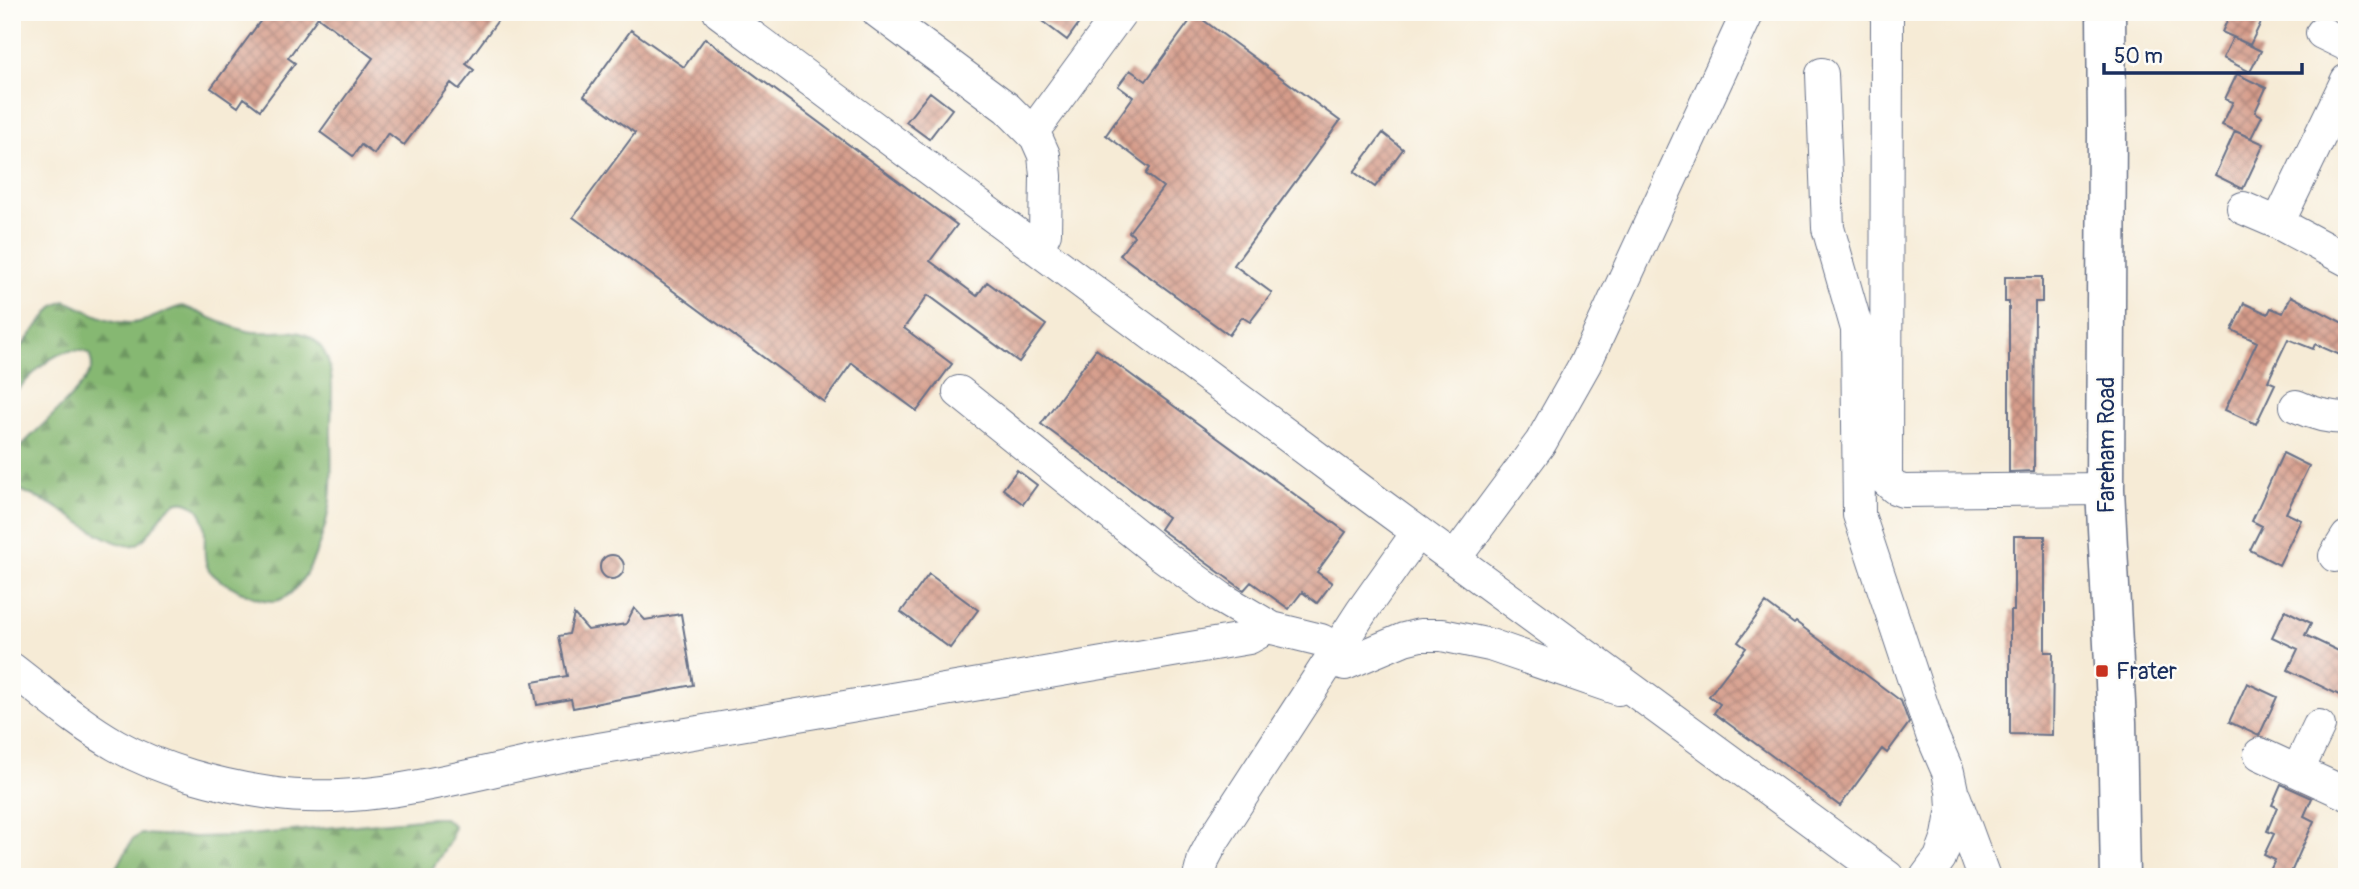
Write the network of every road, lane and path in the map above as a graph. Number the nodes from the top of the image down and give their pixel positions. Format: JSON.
{"nodes":[{"id":1,"x":878,"y":12,"type":"edge"},
{"id":2,"x":1121,"y":12,"type":"edge"},
{"id":3,"x":1748,"y":12,"type":"edge"},
{"id":4,"x":1886,"y":12,"type":"edge"},
{"id":5,"x":2106,"y":12,"type":"edge"},
{"id":6,"x":736,"y":17,"type":"edge"},
{"id":7,"x":1822,"y":74,"type":"dead end"},
{"id":8,"x":2347,"y":80,"type":"edge"},
{"id":9,"x":1041,"y":121,"type":"dead end"},
{"id":10,"x":2338,"y":122,"type":"edge"},
{"id":11,"x":2243,"y":208,"type":"dead end"},
{"id":12,"x":2278,"y":223,"type":"junction"},
{"id":13,"x":1037,"y":249,"type":"junction"},
{"id":14,"x":2347,"y":260,"type":"edge"},
{"id":15,"x":959,"y":392,"type":"dead end"},
{"id":16,"x":2296,"y":406,"type":"dead end"},
{"id":17,"x":2347,"y":418,"type":"edge"},
{"id":18,"x":2105,"y":489,"type":"junction"},
{"id":19,"x":1418,"y":532,"type":"junction"},
{"id":20,"x":1455,"y":558,"type":"junction"},
{"id":21,"x":1264,"y":625,"type":"junction"},
{"id":22,"x":1334,"y":654,"type":"junction"},
{"id":23,"x":12,"y":669,"type":"edge"},
{"id":24,"x":1661,"y":708,"type":"junction"},
{"id":25,"x":2319,"y":726,"type":"dead end"},
{"id":26,"x":2260,"y":754,"type":"dead end"},
{"id":27,"x":2298,"y":770,"type":"junction"},
{"id":28,"x":1952,"y":791,"type":"junction"},
{"id":29,"x":2347,"y":794,"type":"edge"},
{"id":30,"x":1199,"y":877,"type":"edge"},
{"id":31,"x":1888,"y":877,"type":"edge"},
{"id":32,"x":1926,"y":877,"type":"edge"},
{"id":33,"x":1984,"y":877,"type":"edge"},
{"id":34,"x":2120,"y":877,"type":"edge"}],
"edges":[{"from":1,"to":13,"type":"street"},
{"from":2,"to":9,"type":"street"},
{"from":3,"to":20,"type":"street"},
{"from":4,"to":18,"type":"street"},
{"from":5,"to":18,"type":"main road","name":"Fareham Road"},
{"from":6,"to":13,"type":"street"},
{"from":7,"to":28,"type":"street"},
{"from":8,"to":10,"type":"street"},
{"from":10,"to":12,"type":"street"},
{"from":11,"to":12,"type":"street"},
{"from":12,"to":14,"type":"street"},
{"from":13,"to":19,"type":"street"},
{"from":15,"to":21,"type":"street"},
{"from":16,"to":17,"type":"street"},
{"from":18,"to":34,"type":"main road","name":"Fareham Road"},
{"from":19,"to":20,"type":"street"},
{"from":19,"to":22,"type":"street"},
{"from":20,"to":24,"type":"street"},
{"from":21,"to":22,"type":"street"},
{"from":21,"to":23,"type":"street"},
{"from":22,"to":24,"type":"street"},
{"from":22,"to":30,"type":"street"},
{"from":24,"to":31,"type":"street"},
{"from":25,"to":27,"type":"street"},
{"from":26,"to":27,"type":"street"},
{"from":27,"to":29,"type":"street"},
{"from":28,"to":32,"type":"street"},
{"from":28,"to":33,"type":"street"}]}
